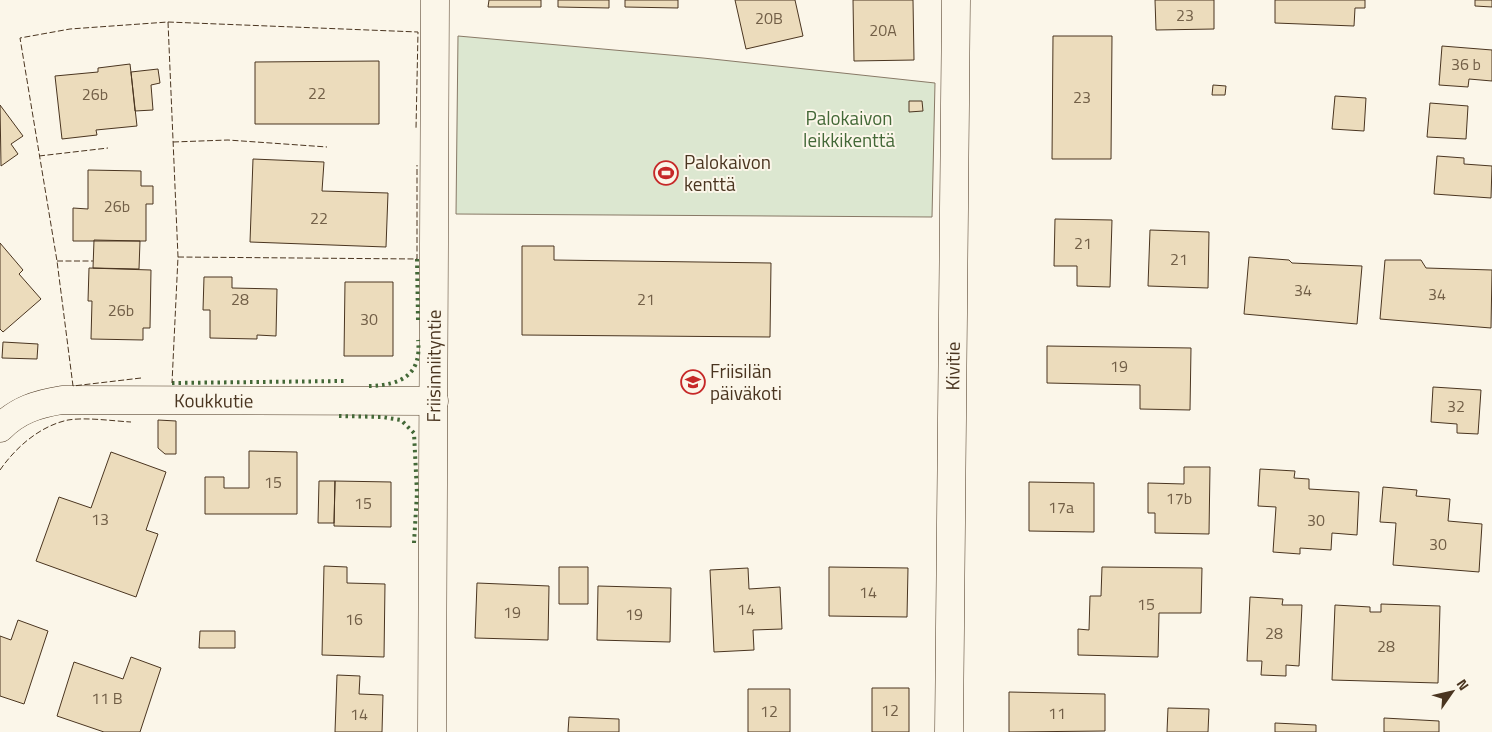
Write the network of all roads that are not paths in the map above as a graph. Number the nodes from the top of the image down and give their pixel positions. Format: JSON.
{"nodes":[{"id":1,"x":435,"y":0,"type":"edge"},
{"id":2,"x":956,"y":0,"type":"edge"},
{"id":3,"x":434,"y":401,"type":"junction"},
{"id":4,"x":0,"y":428,"type":"edge"},
{"id":5,"x":432,"y":732,"type":"edge"},
{"id":6,"x":949,"y":732,"type":"edge"}],
"edges":[{"from":1,"to":3,"type":"street","name":"Friisinniityntie"},
{"from":2,"to":6,"type":"street","name":"Kivitie"},
{"from":3,"to":4,"type":"street","name":"Koukkutie"},
{"from":3,"to":5,"type":"street","name":"Friisinniityntie"}]}
